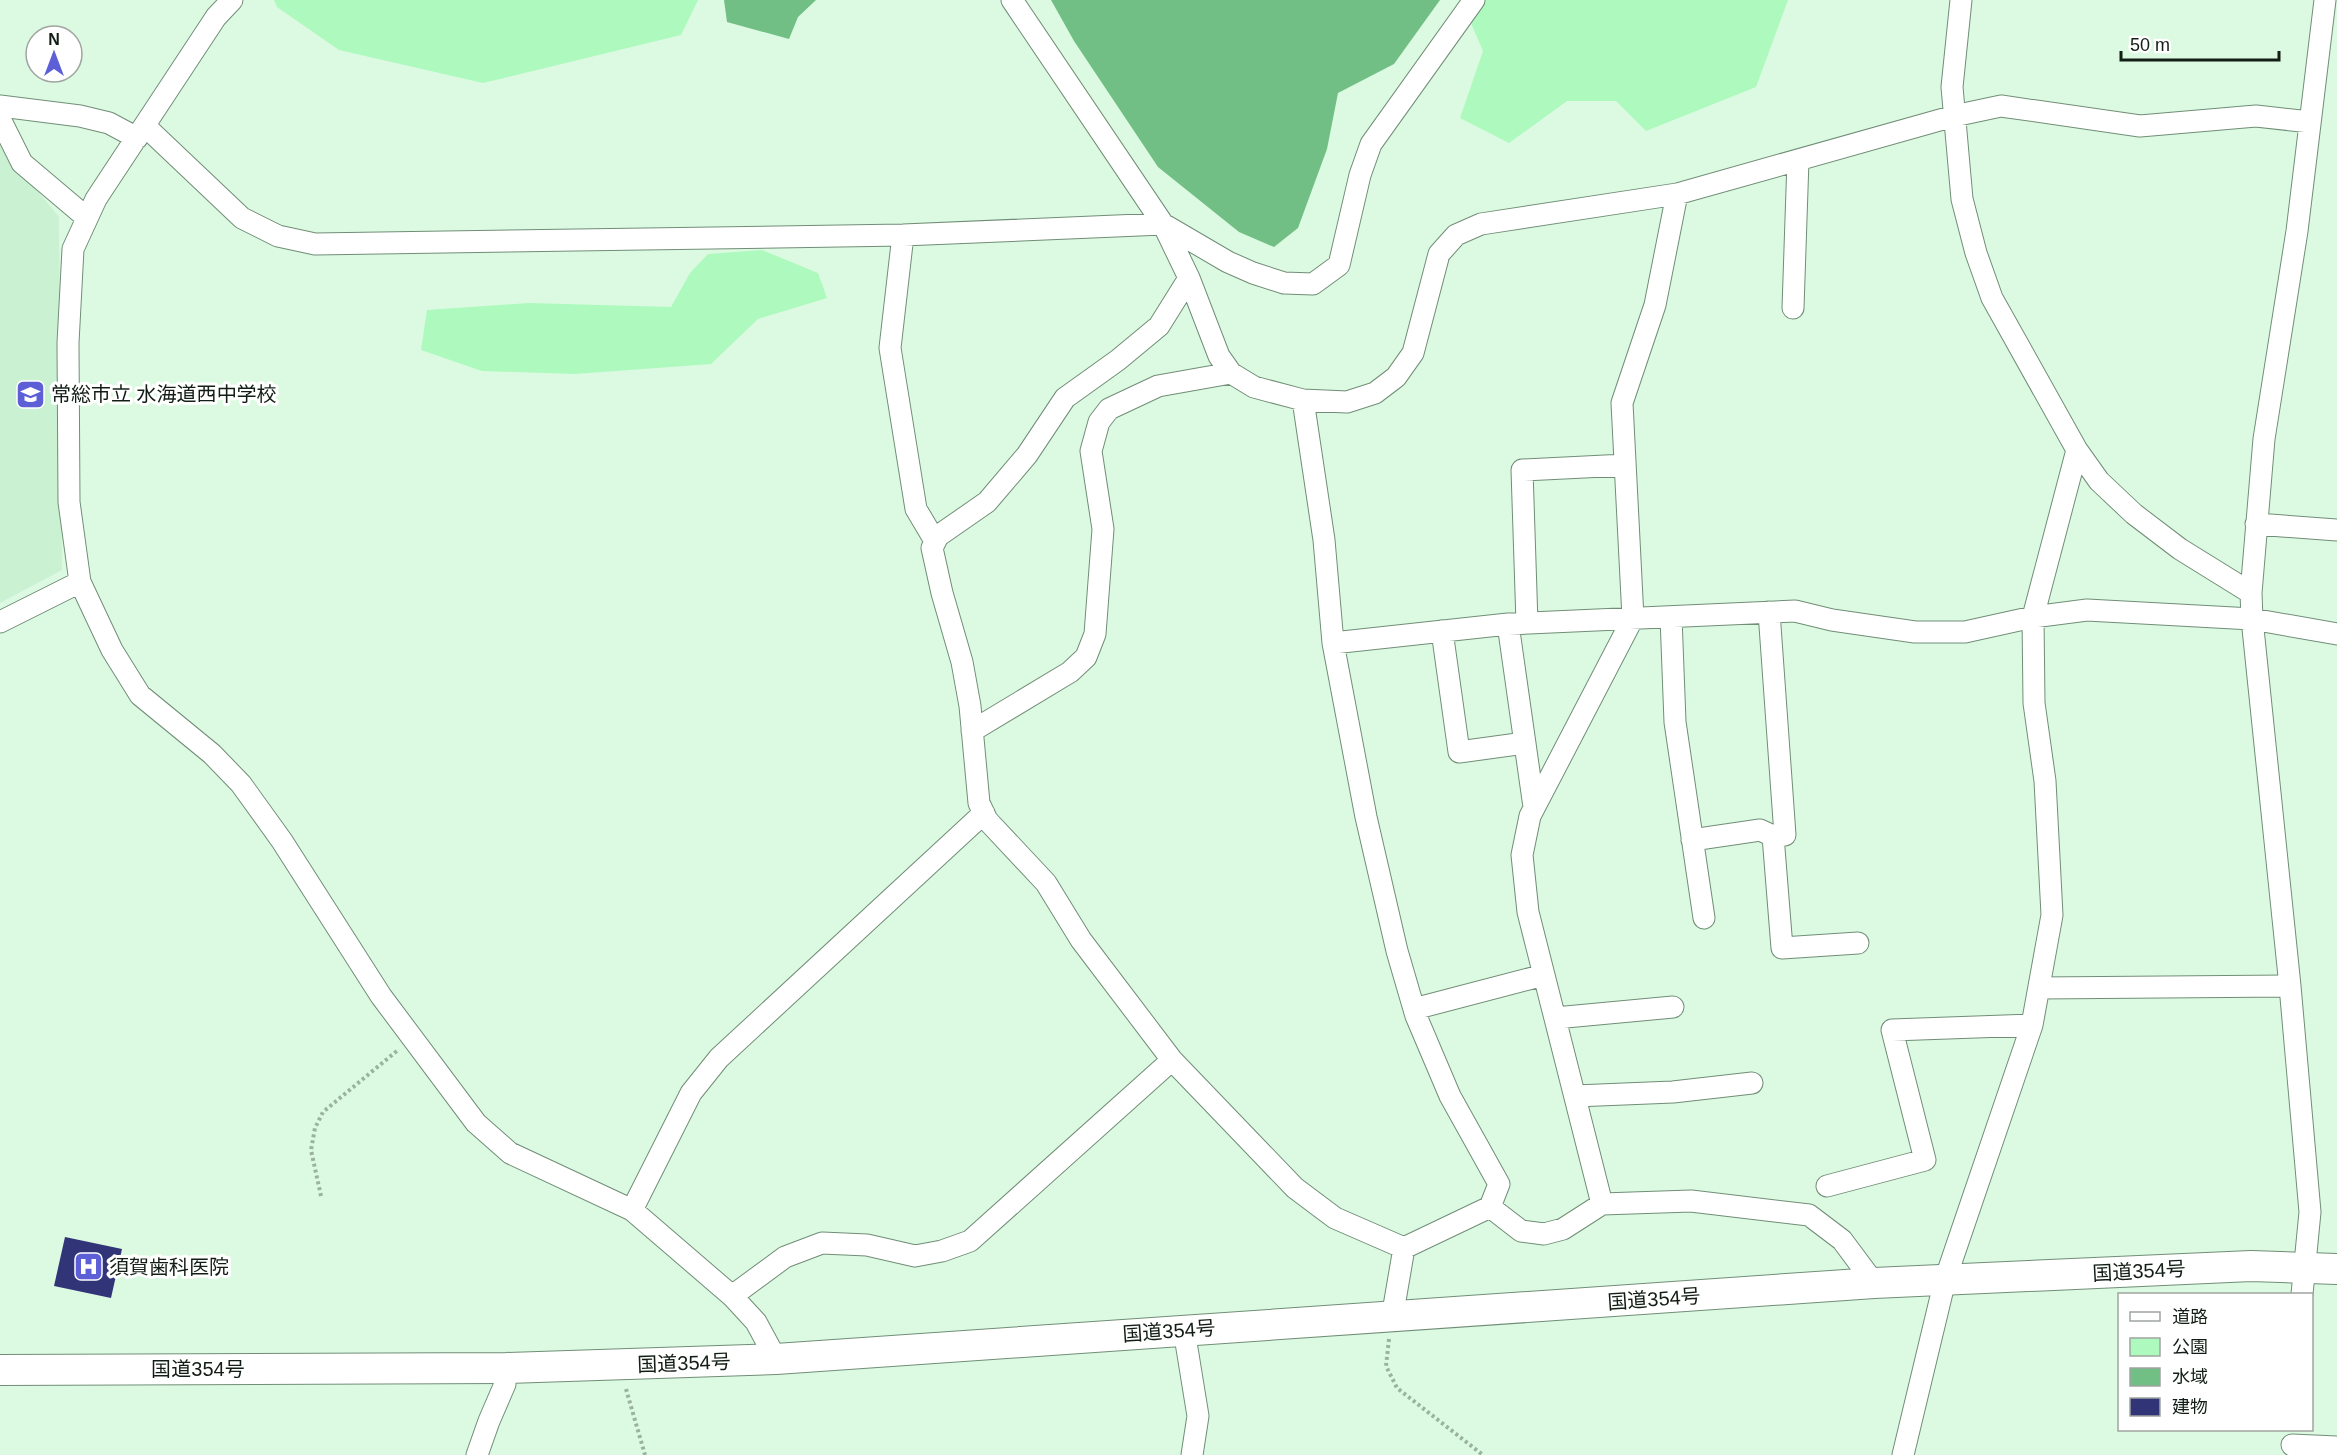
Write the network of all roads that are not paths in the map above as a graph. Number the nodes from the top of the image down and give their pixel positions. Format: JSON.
{"nodes":[{"id":1,"x":232,"y":0,"type":"edge"},
{"id":2,"x":1012,"y":0,"type":"edge"},
{"id":3,"x":1474,"y":0,"type":"edge"},
{"id":4,"x":1961,"y":0,"type":"edge"},
{"id":5,"x":2325,"y":0,"type":"edge"},
{"id":6,"x":0,"y":106,"type":"edge"},
{"id":7,"x":1954,"y":116,"type":"junction"},
{"id":8,"x":0,"y":119,"type":"edge"},
{"id":9,"x":2310,"y":122,"type":"junction"},
{"id":10,"x":141,"y":132,"type":"junction"},
{"id":11,"x":1798,"y":160,"type":"junction"},
{"id":12,"x":1677,"y":194,"type":"junction"},
{"id":13,"x":87,"y":218,"type":"junction"},
{"id":14,"x":1163,"y":224,"type":"junction"},
{"id":15,"x":903,"y":235,"type":"junction"},
{"id":16,"x":1189,"y":278,"type":"junction"},
{"id":17,"x":1793,"y":308,"type":"dead end"},
{"id":18,"x":1231,"y":373,"type":"junction"},
{"id":19,"x":1303,"y":400,"type":"junction"},
{"id":20,"x":2077,"y":450,"type":"junction"},
{"id":21,"x":1625,"y":465,"type":"junction"},
{"id":22,"x":2256,"y":524,"type":"junction"},
{"id":23,"x":2337,"y":530,"type":"edge"},
{"id":24,"x":935,"y":542,"type":"junction"},
{"id":25,"x":80,"y":582,"type":"junction"},
{"id":26,"x":2251,"y":593,"type":"junction"},
{"id":27,"x":1769,"y":612,"type":"junction"},
{"id":28,"x":1671,"y":616,"type":"junction"},
{"id":29,"x":2033,"y":616,"type":"junction"},
{"id":30,"x":1633,"y":618,"type":"junction"},
{"id":31,"x":2252,"y":619,"type":"junction"},
{"id":32,"x":0,"y":622,"type":"edge"},
{"id":33,"x":1518,"y":623,"type":"junction"},
{"id":34,"x":1442,"y":631,"type":"junction"},
{"id":35,"x":2337,"y":634,"type":"edge"},
{"id":36,"x":1333,"y":643,"type":"junction"},
{"id":37,"x":972,"y":731,"type":"junction"},
{"id":38,"x":1525,"y":743,"type":"junction"},
{"id":39,"x":1534,"y":807,"type":"junction"},
{"id":40,"x":984,"y":813,"type":"junction"},
{"id":41,"x":1773,"y":836,"type":"junction"},
{"id":42,"x":1692,"y":840,"type":"junction"},
{"id":43,"x":1704,"y":918,"type":"dead end"},
{"id":44,"x":1858,"y":943,"type":"dead end"},
{"id":45,"x":1545,"y":975,"type":"junction"},
{"id":46,"x":2290,"y":986,"type":"junction"},
{"id":47,"x":2039,"y":988,"type":"junction"},
{"id":48,"x":1673,"y":1007,"type":"dead end"},
{"id":49,"x":1414,"y":1009,"type":"junction"},
{"id":50,"x":1555,"y":1018,"type":"junction"},
{"id":51,"x":2032,"y":1025,"type":"junction"},
{"id":52,"x":1172,"y":1060,"type":"junction"},
{"id":53,"x":1752,"y":1083,"type":"dead end"},
{"id":54,"x":1575,"y":1096,"type":"junction"},
{"id":55,"x":1827,"y":1186,"type":"dead end"},
{"id":56,"x":1602,"y":1204,"type":"junction"},
{"id":57,"x":1490,"y":1207,"type":"junction"},
{"id":58,"x":632,"y":1210,"type":"junction"},
{"id":59,"x":1404,"y":1248,"type":"junction"},
{"id":60,"x":2337,"y":1269,"type":"edge"},
{"id":61,"x":1945,"y":1280,"type":"junction"},
{"id":62,"x":2303,"y":1281,"type":"edge"},
{"id":63,"x":1874,"y":1284,"type":"junction"},
{"id":64,"x":732,"y":1296,"type":"junction"},
{"id":65,"x":1392,"y":1318,"type":"junction"},
{"id":66,"x":1184,"y":1330,"type":"junction"},
{"id":67,"x":776,"y":1359,"type":"junction"},
{"id":68,"x":506,"y":1368,"type":"junction"},
{"id":69,"x":0,"y":1370,"type":"edge"},
{"id":70,"x":2292,"y":1443,"type":"edge"},
{"id":71,"x":2337,"y":1447,"type":"edge"},
{"id":72,"x":477,"y":1455,"type":"edge"},
{"id":73,"x":1192,"y":1455,"type":"edge"},
{"id":74,"x":1904,"y":1455,"type":"edge"}],
"edges":[{"from":1,"to":10,"type":"street"},
{"from":2,"to":14,"type":"street"},
{"from":3,"to":14,"type":"street"},
{"from":4,"to":7,"type":"street"},
{"from":5,"to":9,"type":"street"},
{"from":6,"to":10,"type":"street"},
{"from":7,"to":9,"type":"street"},
{"from":7,"to":11,"type":"street"},
{"from":7,"to":20,"type":"street"},
{"from":8,"to":13,"type":"street"},
{"from":9,"to":22,"type":"street"},
{"from":10,"to":13,"type":"street"},
{"from":10,"to":15,"type":"street"},
{"from":11,"to":12,"type":"street"},
{"from":11,"to":17,"type":"street"},
{"from":12,"to":19,"type":"street"},
{"from":12,"to":21,"type":"street"},
{"from":13,"to":25,"type":"street"},
{"from":14,"to":15,"type":"street"},
{"from":14,"to":16,"type":"street"},
{"from":15,"to":24,"type":"street"},
{"from":16,"to":18,"type":"street"},
{"from":16,"to":24,"type":"street"},
{"from":18,"to":19,"type":"street"},
{"from":18,"to":37,"type":"street"},
{"from":19,"to":36,"type":"street"},
{"from":20,"to":26,"type":"street"},
{"from":20,"to":29,"type":"street"},
{"from":21,"to":30,"type":"street"},
{"from":21,"to":33,"type":"street"},
{"from":22,"to":23,"type":"street"},
{"from":22,"to":26,"type":"street"},
{"from":24,"to":37,"type":"street"},
{"from":25,"to":32,"type":"street"},
{"from":25,"to":58,"type":"street"},
{"from":26,"to":31,"type":"street"},
{"from":27,"to":28,"type":"street"},
{"from":27,"to":29,"type":"street"},
{"from":27,"to":41,"type":"street"},
{"from":28,"to":30,"type":"street"},
{"from":28,"to":42,"type":"street"},
{"from":29,"to":31,"type":"street"},
{"from":29,"to":47,"type":"street"},
{"from":30,"to":33,"type":"street"},
{"from":30,"to":39,"type":"street"},
{"from":31,"to":35,"type":"street"},
{"from":31,"to":46,"type":"street"},
{"from":33,"to":34,"type":"street"},
{"from":33,"to":38,"type":"street"},
{"from":34,"to":36,"type":"street"},
{"from":34,"to":38,"type":"street"},
{"from":36,"to":49,"type":"street"},
{"from":37,"to":40,"type":"street"},
{"from":38,"to":39,"type":"street"},
{"from":39,"to":45,"type":"street"},
{"from":40,"to":52,"type":"street"},
{"from":40,"to":58,"type":"street"},
{"from":41,"to":42,"type":"street"},
{"from":41,"to":44,"type":"street"},
{"from":42,"to":43,"type":"street"},
{"from":45,"to":49,"type":"street"},
{"from":45,"to":50,"type":"street"},
{"from":46,"to":47,"type":"street"},
{"from":46,"to":62,"type":"street"},
{"from":47,"to":51,"type":"street"},
{"from":48,"to":50,"type":"street"},
{"from":49,"to":57,"type":"street"},
{"from":50,"to":54,"type":"street"},
{"from":51,"to":55,"type":"street"},
{"from":51,"to":61,"type":"street"},
{"from":52,"to":59,"type":"street"},
{"from":52,"to":64,"type":"street"},
{"from":53,"to":54,"type":"street"},
{"from":54,"to":56,"type":"street"},
{"from":56,"to":57,"type":"street"},
{"from":56,"to":63,"type":"street"},
{"from":57,"to":59,"type":"street"},
{"from":58,"to":64,"type":"street"},
{"from":59,"to":65,"type":"street"},
{"from":60,"to":62,"type":"highway","name":"国道354号"},
{"from":61,"to":62,"type":"highway","name":"国道354号"},
{"from":61,"to":63,"type":"highway","name":"国道354号"},
{"from":61,"to":74,"type":"street"},
{"from":63,"to":65,"type":"highway","name":"国道354号"},
{"from":64,"to":67,"type":"street"},
{"from":65,"to":66,"type":"highway","name":"国道354号"},
{"from":66,"to":67,"type":"highway","name":"国道354号"},
{"from":66,"to":73,"type":"street"},
{"from":67,"to":68,"type":"highway","name":"国道354号"},
{"from":68,"to":69,"type":"highway","name":"国道354号"},
{"from":68,"to":72,"type":"street"},
{"from":70,"to":71,"type":"street"}]}
